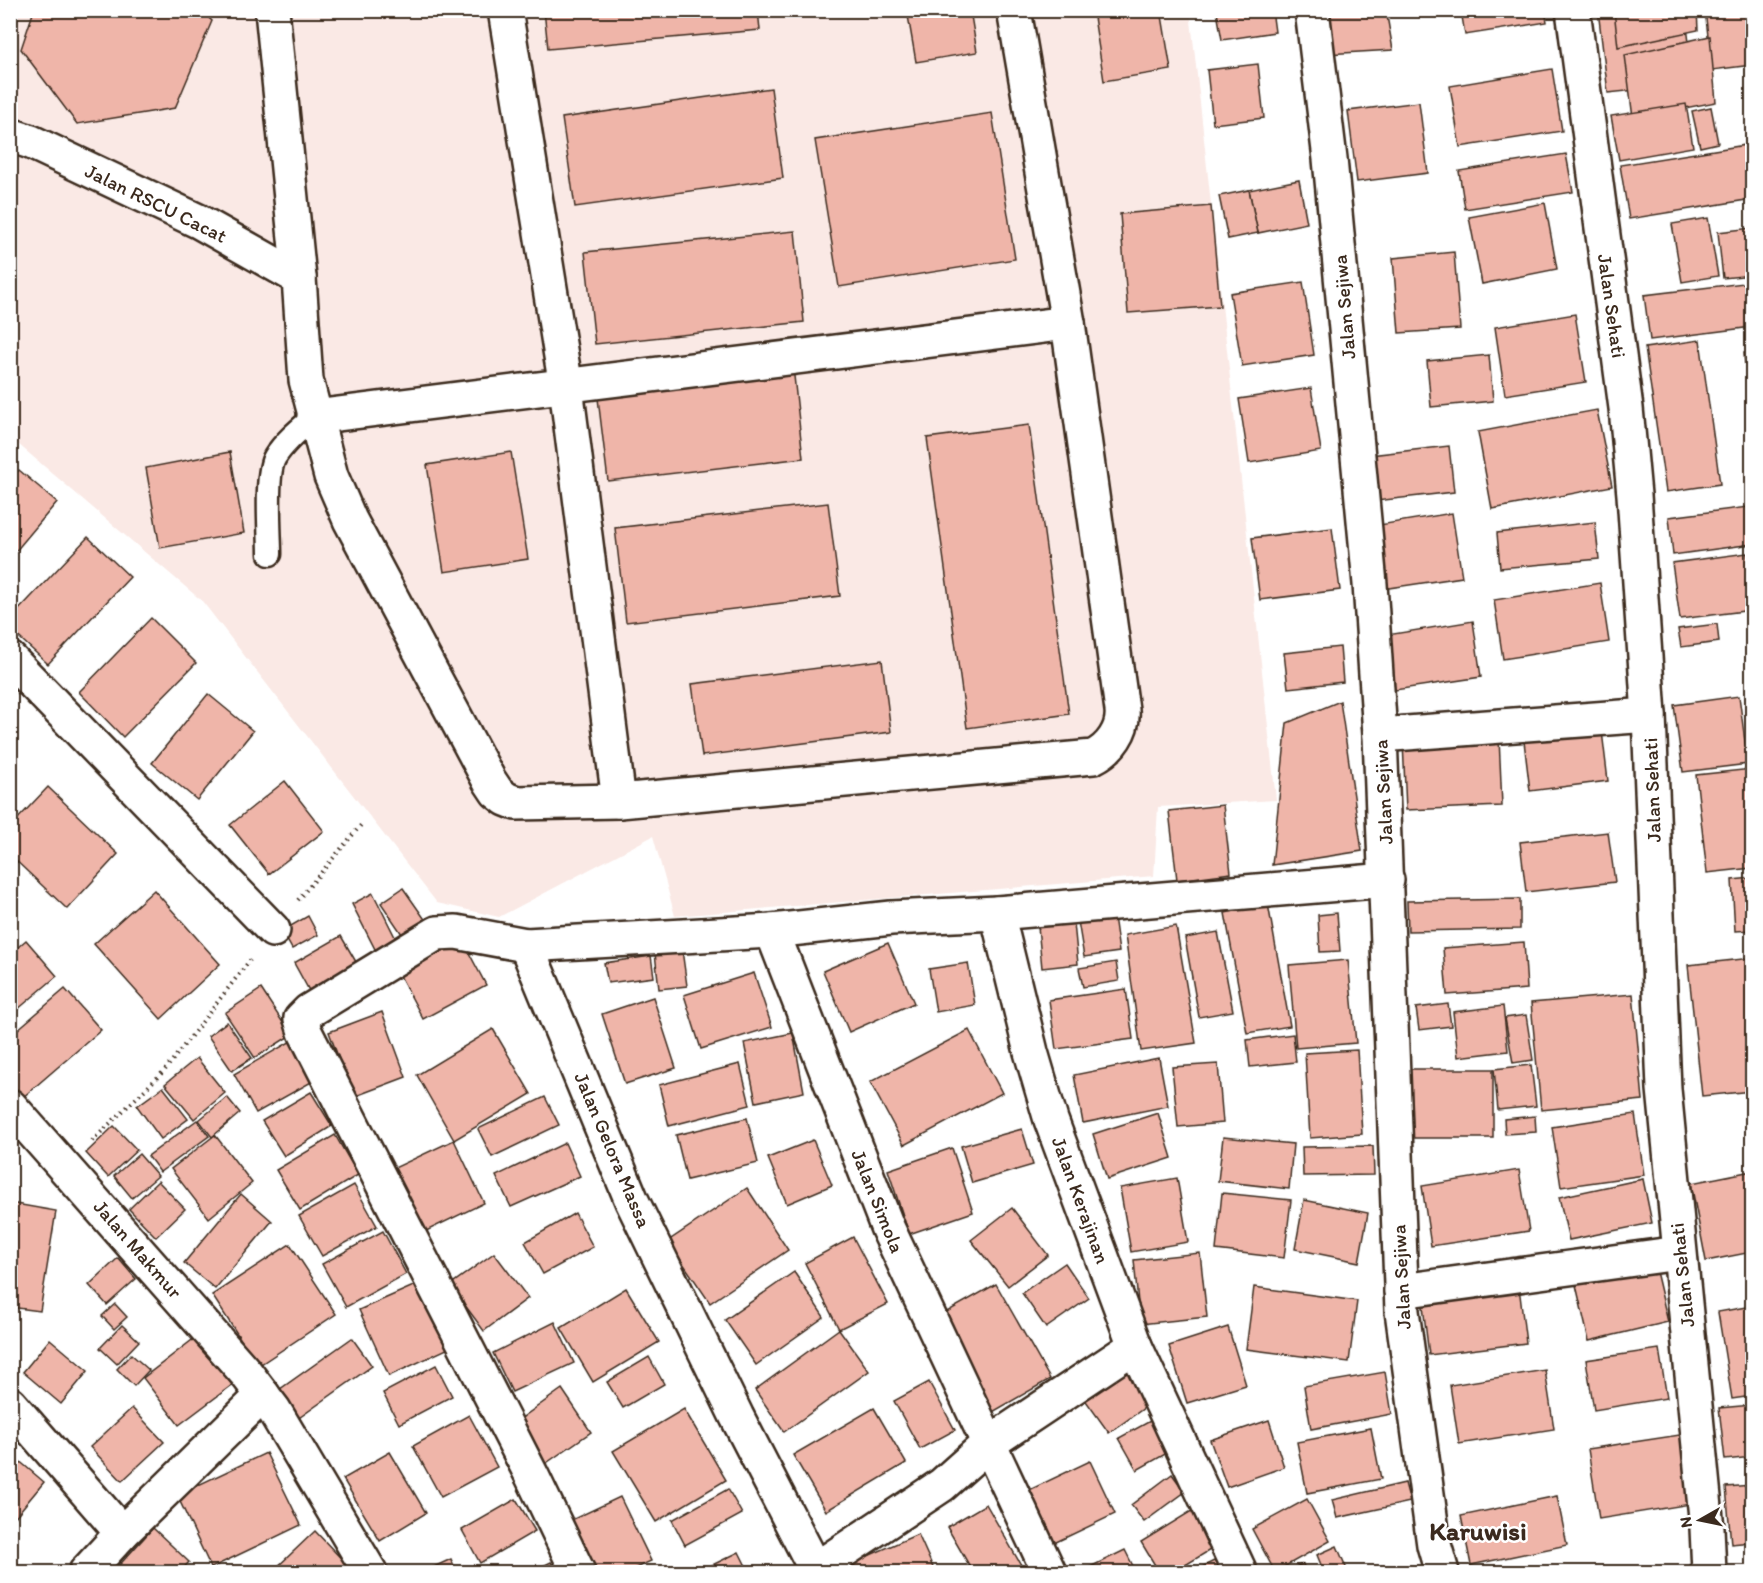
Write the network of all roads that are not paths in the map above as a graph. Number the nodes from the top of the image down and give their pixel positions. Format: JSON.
{"nodes":[{"id":1,"x":272,"y":10,"type":"edge"},
{"id":2,"x":505,"y":10,"type":"edge"},
{"id":3,"x":1014,"y":10,"type":"edge"},
{"id":4,"x":1312,"y":10,"type":"edge"},
{"id":5,"x":1573,"y":10,"type":"edge"},
{"id":6,"x":10,"y":135,"type":"edge"},
{"id":7,"x":299,"y":278,"type":"junction"},
{"id":8,"x":1068,"y":322,"type":"junction"},
{"id":9,"x":566,"y":387,"type":"junction"},
{"id":10,"x":314,"y":417,"type":"junction"},
{"id":11,"x":270,"y":554,"type":"dead end"},
{"id":12,"x":10,"y":659,"type":"edge"},
{"id":13,"x":1649,"y":715,"type":"junction"},
{"id":14,"x":1380,"y":735,"type":"junction"},
{"id":15,"x":619,"y":801,"type":"junction"},
{"id":16,"x":1387,"y":880,"type":"junction"},
{"id":17,"x":997,"y":913,"type":"junction"},
{"id":18,"x":273,"y":930,"type":"road end"},
{"id":19,"x":772,"y":931,"type":"junction"},
{"id":20,"x":526,"y":945,"type":"junction"},
{"id":21,"x":10,"y":1106,"type":"edge"},
{"id":22,"x":1679,"y":1253,"type":"junction"},
{"id":23,"x":1401,"y":1291,"type":"junction"},
{"id":24,"x":1135,"y":1346,"type":"junction"},
{"id":25,"x":263,"y":1395,"type":"junction"},
{"id":26,"x":10,"y":1404,"type":"edge"},
{"id":27,"x":988,"y":1444,"type":"junction"},
{"id":28,"x":122,"y":1533,"type":"junction"},
{"id":29,"x":817,"y":1571,"type":"edge"},
{"id":30,"x":86,"y":1572,"type":"edge"},
{"id":31,"x":370,"y":1572,"type":"edge"},
{"id":32,"x":578,"y":1572,"type":"edge"},
{"id":33,"x":1048,"y":1572,"type":"edge"},
{"id":34,"x":1240,"y":1572,"type":"edge"},
{"id":35,"x":1442,"y":1572,"type":"edge"},
{"id":36,"x":1709,"y":1572,"type":"edge"}],
"edges":[{"from":1,"to":7,"type":"street"},
{"from":2,"to":9,"type":"street"},
{"from":3,"to":8,"type":"street"},
{"from":4,"to":14,"type":"street","name":"Jalan Sejiwa"},
{"from":5,"to":13,"type":"street","name":"Jalan Sehati"},
{"from":6,"to":7,"type":"street","name":"Jalan RSCU Cacat"},
{"from":7,"to":10,"type":"street"},
{"from":8,"to":9,"type":"street"},
{"from":8,"to":15,"type":"street"},
{"from":9,"to":10,"type":"street"},
{"from":9,"to":15,"type":"street"},
{"from":10,"to":11,"type":"lane"},
{"from":10,"to":15,"type":"street"},
{"from":12,"to":18,"type":"street"},
{"from":13,"to":14,"type":"street"},
{"from":13,"to":22,"type":"street","name":"Jalan Sehati"},
{"from":14,"to":16,"type":"street","name":"Jalan Sejiwa"},
{"from":16,"to":17,"type":"street"},
{"from":16,"to":23,"type":"street","name":"Jalan Sejiwa"},
{"from":17,"to":19,"type":"street"},
{"from":17,"to":24,"type":"street","name":"Jalan Kerajinan"},
{"from":19,"to":20,"type":"street"},
{"from":19,"to":27,"type":"street","name":"Jalan Simola"},
{"from":20,"to":29,"type":"street","name":"Jalan Gelora Massa"},
{"from":20,"to":32,"type":"street"},
{"from":21,"to":25,"type":"street","name":"Jalan Makmur"},
{"from":22,"to":23,"type":"street"},
{"from":22,"to":36,"type":"street","name":"Jalan Sehati"},
{"from":23,"to":35,"type":"street","name":"Jalan Sejiwa"},
{"from":24,"to":27,"type":"street"},
{"from":24,"to":34,"type":"street","name":"Jalan Kerajinan"},
{"from":25,"to":28,"type":"street"},
{"from":25,"to":31,"type":"street","name":"Jalan Makmur"},
{"from":26,"to":28,"type":"street"},
{"from":27,"to":29,"type":"street"},
{"from":27,"to":33,"type":"street","name":"Jalan Simola"},
{"from":28,"to":30,"type":"street"}]}
